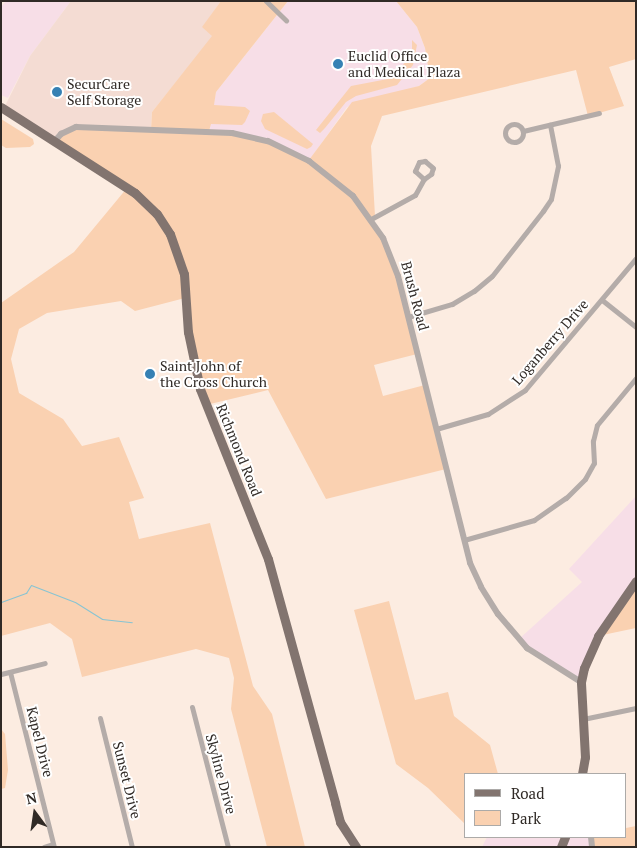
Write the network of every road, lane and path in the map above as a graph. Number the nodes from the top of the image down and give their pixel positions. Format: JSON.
{"nodes":[{"id":1,"x":266,"y":1,"type":"edge"},
{"id":2,"x":286,"y":20,"type":"dead end"},
{"id":3,"x":1,"y":107,"type":"edge"},
{"id":4,"x":599,"y":113,"type":"dead end"},
{"id":5,"x":550,"y":125,"type":"junction"},
{"id":6,"x":523,"y":131,"type":"dead end"},
{"id":7,"x":54,"y":142,"type":"junction"},
{"id":8,"x":424,"y":179,"type":"dead end"},
{"id":9,"x":371,"y":218,"type":"junction"},
{"id":10,"x":636,"y":258,"type":"edge"},
{"id":11,"x":602,"y":300,"type":"junction"},
{"id":12,"x":408,"y":317,"type":"junction"},
{"id":13,"x":636,"y":327,"type":"edge"},
{"id":14,"x":636,"y":378,"type":"edge"},
{"id":15,"x":436,"y":429,"type":"junction"},
{"id":16,"x":464,"y":540,"type":"junction"},
{"id":17,"x":636,"y":581,"type":"edge"},
{"id":18,"x":45,"y":663,"type":"dead end"},
{"id":19,"x":10,"y":672,"type":"junction"},
{"id":20,"x":1,"y":674,"type":"edge"},
{"id":21,"x":581,"y":682,"type":"junction"},
{"id":22,"x":192,"y":707,"type":"dead end"},
{"id":23,"x":636,"y":708,"type":"edge"},
{"id":24,"x":100,"y":718,"type":"dead end"},
{"id":25,"x":583,"y":719,"type":"junction"},
{"id":26,"x":584,"y":757,"type":"junction"},
{"id":27,"x":582,"y":773,"type":"edge"},
{"id":28,"x":586,"y":773,"type":"edge"},
{"id":29,"x":54,"y":845,"type":"edge"},
{"id":30,"x":44,"y":847,"type":"edge"},
{"id":31,"x":132,"y":847,"type":"edge"},
{"id":32,"x":228,"y":847,"type":"edge"},
{"id":33,"x":356,"y":847,"type":"edge"}],
"edges":[{"from":1,"to":2,"type":"street"},
{"from":3,"to":7,"type":"main road","name":"Richmond Road"},
{"from":4,"to":5,"type":"street"},
{"from":5,"to":6,"type":"street"},
{"from":5,"to":12,"type":"street"},
{"from":7,"to":9,"type":"street","name":"Brush Road"},
{"from":7,"to":33,"type":"main road","name":"Richmond Road"},
{"from":8,"to":9,"type":"street"},
{"from":9,"to":12,"type":"street","name":"Brush Road"},
{"from":10,"to":11,"type":"street","name":"Loganberry Drive"},
{"from":11,"to":13,"type":"street"},
{"from":11,"to":15,"type":"street","name":"Loganberry Drive"},
{"from":12,"to":15,"type":"street","name":"Brush Road"},
{"from":14,"to":16,"type":"street"},
{"from":15,"to":16,"type":"street","name":"Brush Road"},
{"from":16,"to":21,"type":"street","name":"Brush Road"},
{"from":17,"to":21,"type":"main road"},
{"from":18,"to":19,"type":"street"},
{"from":19,"to":20,"type":"street"},
{"from":19,"to":29,"type":"street","name":"Kapel Drive"},
{"from":21,"to":25,"type":"main road"},
{"from":22,"to":32,"type":"street","name":"Skyline Drive"},
{"from":23,"to":25,"type":"street"},
{"from":24,"to":31,"type":"street","name":"Sunset Drive"},
{"from":25,"to":26,"type":"main road"},
{"from":26,"to":27,"type":"main road"},
{"from":26,"to":28,"type":"street"},
{"from":29,"to":30,"type":"street"}]}
